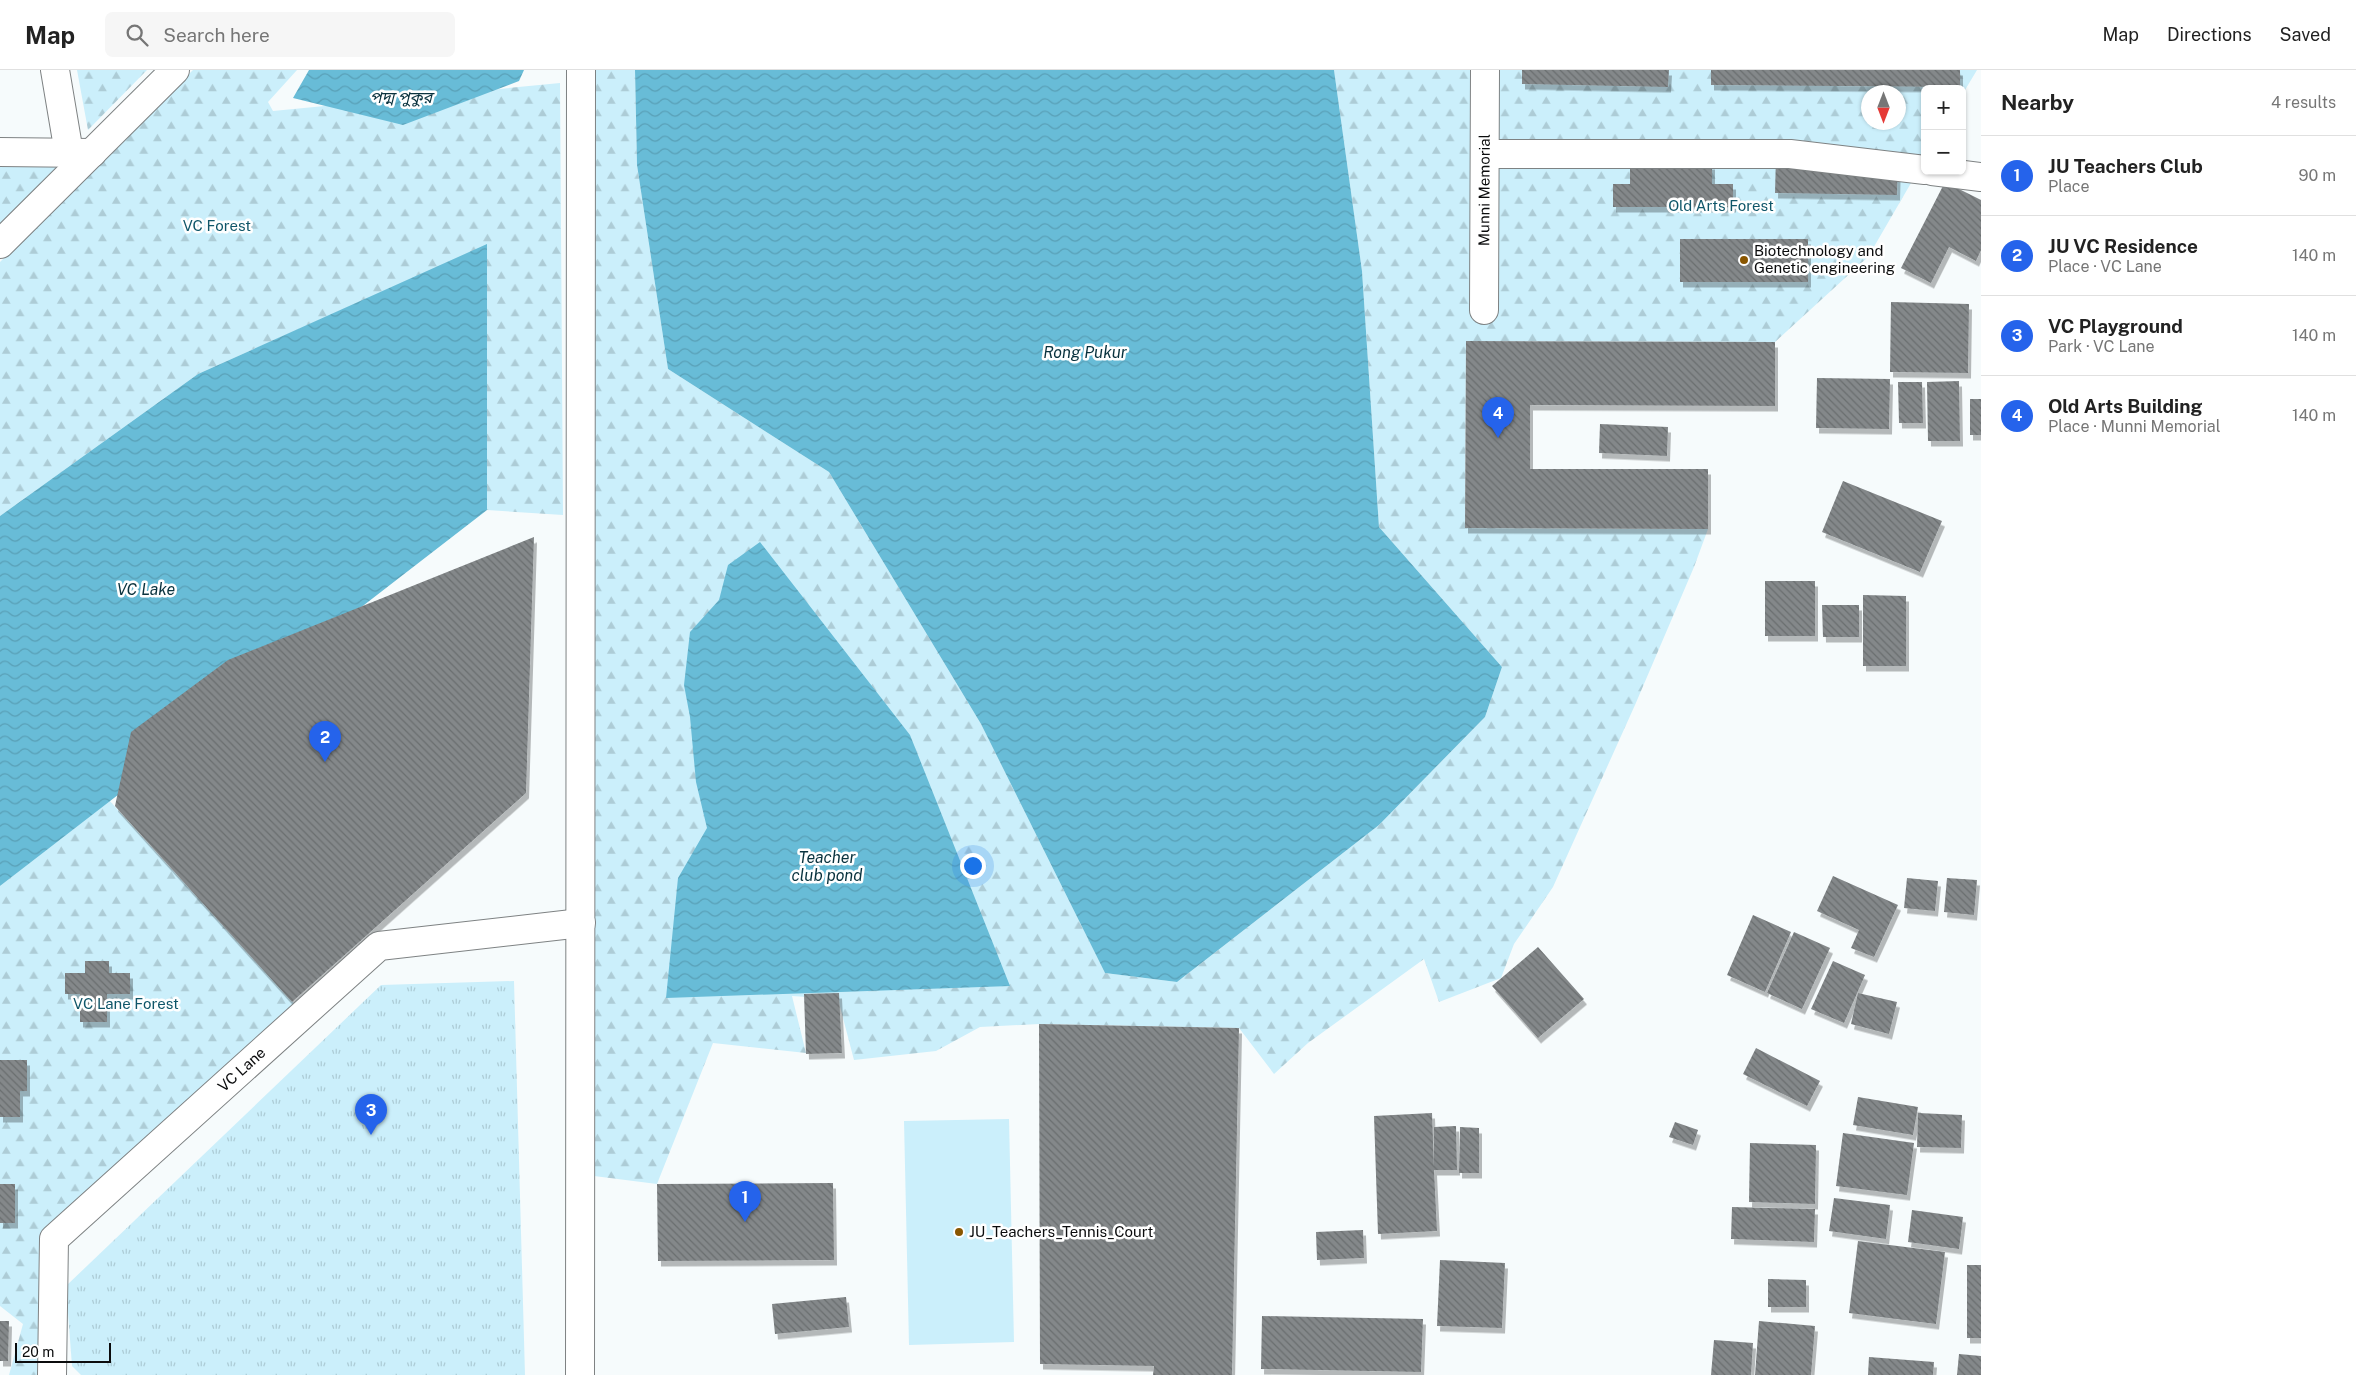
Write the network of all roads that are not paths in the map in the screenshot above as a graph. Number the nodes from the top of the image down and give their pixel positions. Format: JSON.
{"nodes":[{"id":1,"x":55,"y":70,"type":"edge"},
{"id":2,"x":175,"y":70,"type":"edge"},
{"id":3,"x":581,"y":70,"type":"edge"},
{"id":4,"x":1485,"y":70,"type":"edge"},
{"id":5,"x":0,"y":152,"type":"edge"},
{"id":6,"x":80,"y":153,"type":"junction"},
{"id":7,"x":1485,"y":154,"type":"junction"},
{"id":8,"x":1921,"y":170,"type":"edge"},
{"id":9,"x":1965,"y":175,"type":"edge"},
{"id":10,"x":1981,"y":177,"type":"edge"},
{"id":11,"x":0,"y":244,"type":"edge"},
{"id":12,"x":1484,"y":310,"type":"dead end"},
{"id":13,"x":581,"y":923,"type":"junction"},
{"id":14,"x":52,"y":1375,"type":"edge"},
{"id":15,"x":580,"y":1375,"type":"edge"}],
"edges":[{"from":1,"to":6,"type":"street"},
{"from":2,"to":6,"type":"street"},
{"from":3,"to":13,"type":"street"},
{"from":4,"to":7,"type":"street","name":"Munni Memorial"},
{"from":5,"to":6,"type":"street"},
{"from":6,"to":11,"type":"street"},
{"from":7,"to":8,"type":"street"},
{"from":7,"to":12,"type":"street","name":"Munni Memorial"},
{"from":9,"to":10,"type":"street"},
{"from":13,"to":14,"type":"street","name":"VC Lane"},
{"from":13,"to":15,"type":"street"}]}
